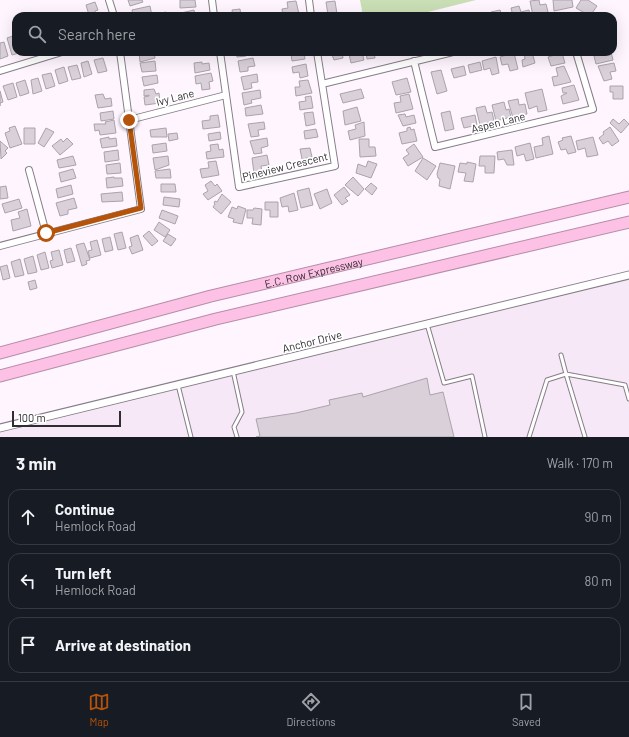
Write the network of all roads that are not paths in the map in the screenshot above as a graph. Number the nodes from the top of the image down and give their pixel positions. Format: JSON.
{"nodes":[{"id":1,"x":109,"y":0,"type":"edge"},
{"id":2,"x":212,"y":0,"type":"edge"},
{"id":3,"x":309,"y":0,"type":"edge"},
{"id":4,"x":113,"y":12,"type":"edge"},
{"id":5,"x":214,"y":12,"type":"edge"},
{"id":6,"x":310,"y":12,"type":"edge"},
{"id":7,"x":49,"y":56,"type":"edge"},
{"id":8,"x":121,"y":56,"type":"edge"},
{"id":9,"x":221,"y":56,"type":"edge"},
{"id":10,"x":318,"y":56,"type":"edge"},
{"id":11,"x":436,"y":56,"type":"edge"},
{"id":12,"x":577,"y":56,"type":"edge"},
{"id":13,"x":414,"y":61,"type":"junction"},
{"id":14,"x":0,"y":71,"type":"edge"},
{"id":15,"x":322,"y":84,"type":"junction"},
{"id":16,"x":226,"y":95,"type":"junction"},
{"id":17,"x":129,"y":120,"type":"junction"},
{"id":18,"x":29,"y":170,"type":"dead end"},
{"id":19,"x":629,"y":198,"type":"edge"},
{"id":20,"x":629,"y":222,"type":"edge"},
{"id":21,"x":46,"y":233,"type":"junction"},
{"id":22,"x":0,"y":246,"type":"edge"},
{"id":23,"x":629,"y":274,"type":"edge"},
{"id":24,"x":426,"y":324,"type":"junction"},
{"id":25,"x":0,"y":353,"type":"edge"},
{"id":26,"x":561,"y":354,"type":"dead end"},
{"id":27,"x":233,"y":371,"type":"junction"},
{"id":28,"x":566,"y":374,"type":"junction"},
{"id":29,"x":0,"y":376,"type":"edge"},
{"id":30,"x":178,"y":384,"type":"junction"},
{"id":31,"x":629,"y":399,"type":"edge"},
{"id":32,"x":0,"y":428,"type":"edge"},
{"id":33,"x":191,"y":437,"type":"edge"},
{"id":34,"x":237,"y":437,"type":"edge"},
{"id":35,"x":485,"y":437,"type":"edge"},
{"id":36,"x":529,"y":437,"type":"edge"},
{"id":37,"x":585,"y":437,"type":"edge"}],
"edges":[{"from":1,"to":4,"type":"street"},
{"from":2,"to":5,"type":"street"},
{"from":3,"to":6,"type":"street"},
{"from":7,"to":14,"type":"street"},
{"from":8,"to":17,"type":"street"},
{"from":9,"to":16,"type":"street","name":"Pineview Crescent"},
{"from":10,"to":15,"type":"street","name":"Pineview Crescent"},
{"from":11,"to":13,"type":"street"},
{"from":12,"to":13,"type":"street","name":"Aspen Lane"},
{"from":13,"to":15,"type":"street"},
{"from":15,"to":16,"type":"street","name":"Pineview Crescent"},
{"from":16,"to":17,"type":"street","name":"Ivy Lane"},
{"from":17,"to":21,"type":"street"},
{"from":18,"to":21,"type":"street"},
{"from":19,"to":25,"type":"highway","name":"E.C. Row Expressway"},
{"from":20,"to":29,"type":"highway","name":"E.C. Row Expressway"},
{"from":21,"to":22,"type":"street"},
{"from":23,"to":24,"type":"street","name":"Anchor Drive"},
{"from":24,"to":27,"type":"street","name":"Anchor Drive"},
{"from":24,"to":35,"type":"lane"},
{"from":26,"to":28,"type":"lane"},
{"from":27,"to":30,"type":"street","name":"Anchor Drive"},
{"from":27,"to":34,"type":"lane"},
{"from":28,"to":31,"type":"lane"},
{"from":28,"to":36,"type":"lane"},
{"from":28,"to":37,"type":"lane"},
{"from":30,"to":32,"type":"street","name":"Anchor Drive"},
{"from":30,"to":33,"type":"lane"}]}
